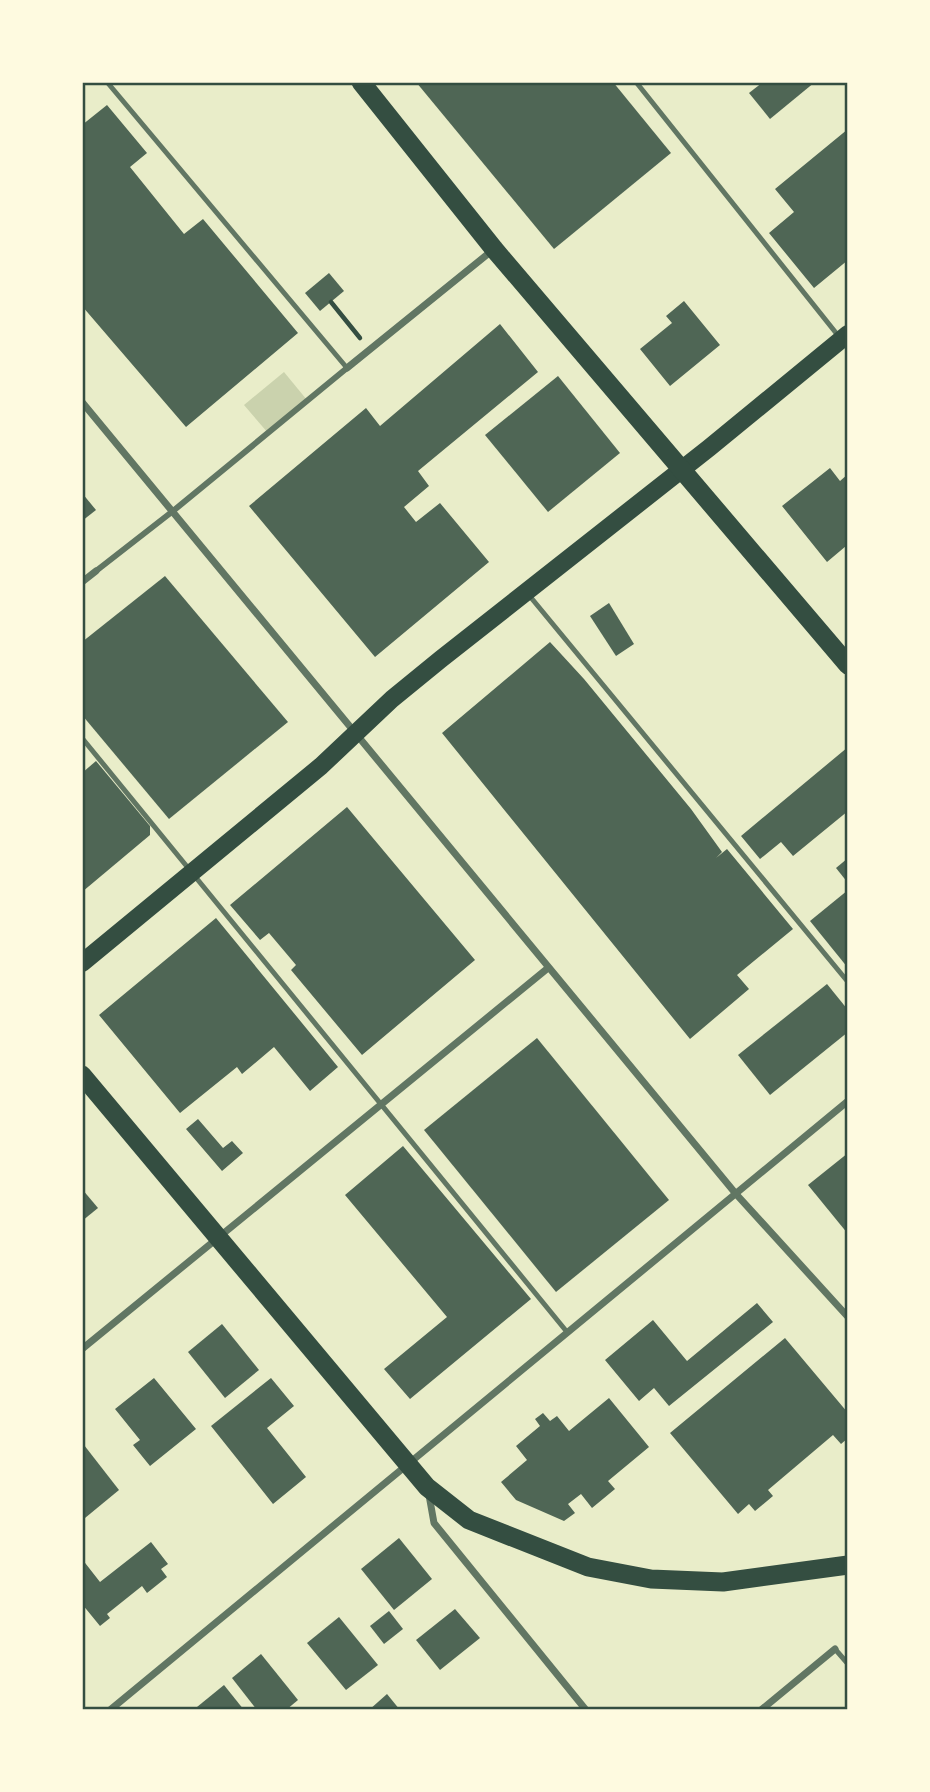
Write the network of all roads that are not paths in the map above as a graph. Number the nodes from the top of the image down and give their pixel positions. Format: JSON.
{"nodes":[{"id":1,"x":107,"y":82,"type":"edge"},
{"id":2,"x":361,"y":82,"type":"edge"},
{"id":3,"x":636,"y":82,"type":"edge"},
{"id":4,"x":494,"y":249,"type":"junction"},
{"id":5,"x":846,"y":341,"type":"edge"},
{"id":6,"x":347,"y":368,"type":"junction"},
{"id":7,"x":82,"y":402,"type":"edge"},
{"id":8,"x":681,"y":470,"type":"junction"},
{"id":9,"x":173,"y":512,"type":"junction"},
{"id":10,"x":96,"y":571,"type":"joint"},
{"id":11,"x":82,"y":582,"type":"edge"},
{"id":12,"x":526,"y":592,"type":"junction"},
{"id":13,"x":848,"y":665,"type":"edge"},
{"id":14,"x":354,"y":734,"type":"junction"},
{"id":15,"x":82,"y":738,"type":"edge"},
{"id":16,"x":193,"y":873,"type":"junction"},
{"id":17,"x":82,"y":963,"type":"edge"},
{"id":18,"x":548,"y":968,"type":"junction"},
{"id":19,"x":848,"y":982,"type":"edge"},
{"id":20,"x":82,"y":1075,"type":"edge"},
{"id":21,"x":848,"y":1101,"type":"edge"},
{"id":22,"x":382,"y":1104,"type":"junction"},
{"id":23,"x":736,"y":1194,"type":"junction"},
{"id":24,"x":217,"y":1239,"type":"junction"},
{"id":25,"x":848,"y":1317,"type":"edge"},
{"id":26,"x":567,"y":1332,"type":"junction"},
{"id":27,"x":82,"y":1349,"type":"edge"},
{"id":28,"x":407,"y":1463,"type":"junction"},
{"id":29,"x":428,"y":1487,"type":"junction"},
{"id":30,"x":848,"y":1565,"type":"edge"},
{"id":31,"x":835,"y":1649,"type":"joint"},
{"id":32,"x":848,"y":1664,"type":"edge"},
{"id":33,"x":110,"y":1710,"type":"edge"},
{"id":34,"x":586,"y":1710,"type":"edge"},
{"id":35,"x":761,"y":1710,"type":"edge"}],
"edges":[{"from":1,"to":6,"type":"lane"},
{"from":2,"to":4,"type":"highway"},
{"from":3,"to":5,"type":"lane"},
{"from":4,"to":6,"type":"street"},
{"from":4,"to":8,"type":"highway"},
{"from":5,"to":8,"type":"main road"},
{"from":6,"to":9,"type":"street"},
{"from":7,"to":9,"type":"street"},
{"from":8,"to":12,"type":"main road"},
{"from":8,"to":13,"type":"highway"},
{"from":9,"to":10,"type":"street"},
{"from":9,"to":14,"type":"street"},
{"from":10,"to":11,"type":"street"},
{"from":12,"to":14,"type":"main road"},
{"from":12,"to":19,"type":"lane"},
{"from":14,"to":16,"type":"main road"},
{"from":14,"to":18,"type":"street"},
{"from":15,"to":16,"type":"lane"},
{"from":16,"to":17,"type":"main road"},
{"from":16,"to":22,"type":"lane"},
{"from":18,"to":22,"type":"street"},
{"from":18,"to":23,"type":"street"},
{"from":20,"to":24,"type":"highway"},
{"from":21,"to":23,"type":"street"},
{"from":22,"to":24,"type":"street"},
{"from":22,"to":26,"type":"lane"},
{"from":23,"to":25,"type":"street"},
{"from":23,"to":26,"type":"street"},
{"from":24,"to":27,"type":"street"},
{"from":24,"to":28,"type":"highway"},
{"from":26,"to":28,"type":"street"},
{"from":28,"to":29,"type":"highway"},
{"from":28,"to":33,"type":"street"},
{"from":29,"to":30,"type":"highway"},
{"from":29,"to":34,"type":"street"},
{"from":31,"to":32,"type":"lane"},
{"from":31,"to":35,"type":"street"}]}
